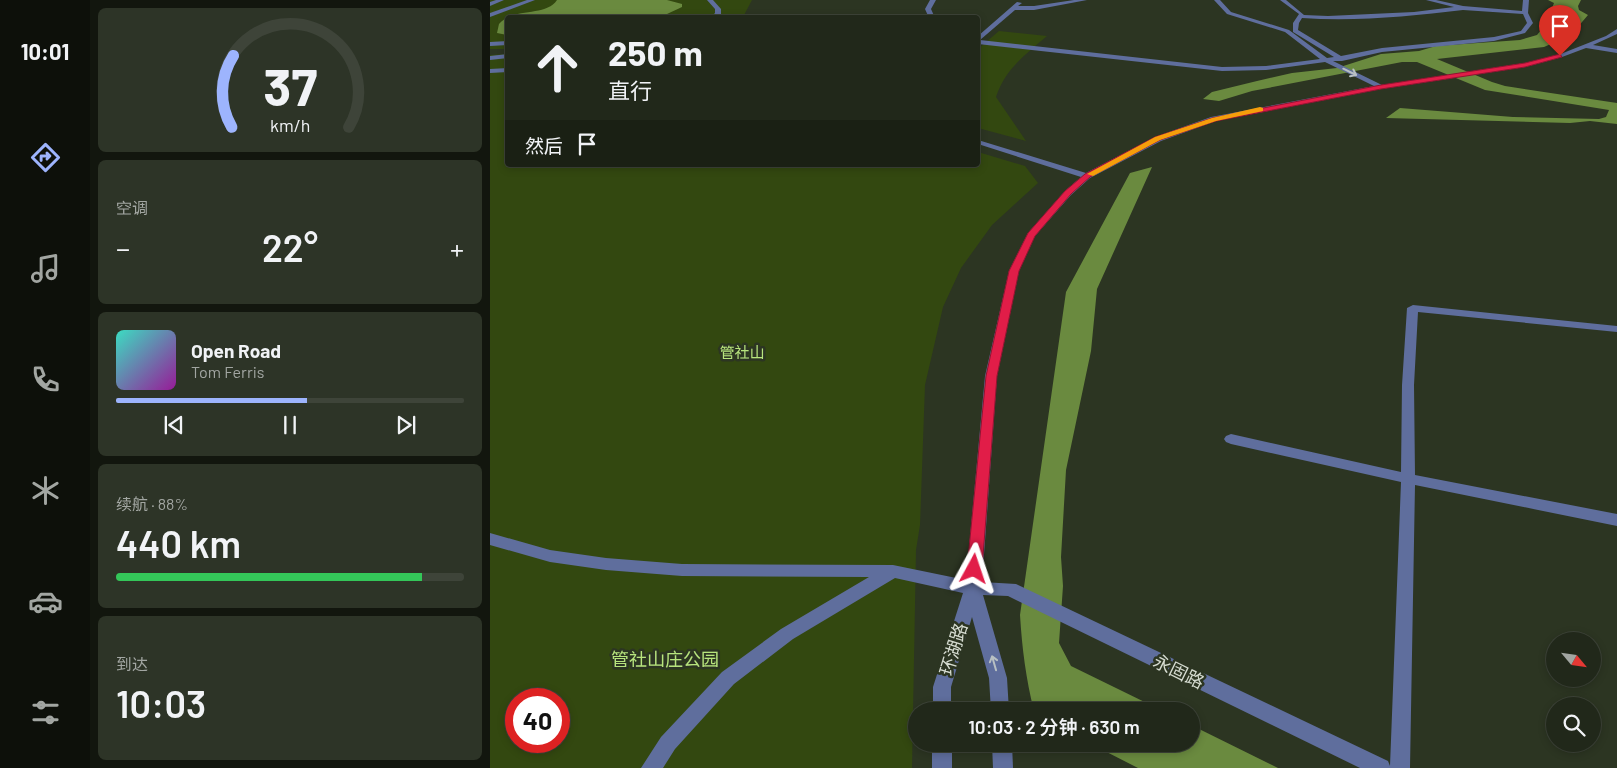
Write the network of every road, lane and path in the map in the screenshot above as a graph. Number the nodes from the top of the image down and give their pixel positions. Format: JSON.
{"nodes":[{"id":1,"x":500,"y":0,"type":"edge"},
{"id":2,"x":532,"y":0,"type":"edge"},
{"id":3,"x":710,"y":0,"type":"edge"},
{"id":4,"x":933,"y":0,"type":"edge"},
{"id":5,"x":1022,"y":0,"type":"edge"},
{"id":6,"x":1060,"y":0,"type":"edge"},
{"id":7,"x":1084,"y":0,"type":"edge"},
{"id":8,"x":1217,"y":0,"type":"edge"},
{"id":9,"x":1283,"y":0,"type":"edge"},
{"id":10,"x":1429,"y":0,"type":"edge"},
{"id":11,"x":1526,"y":0,"type":"edge"},
{"id":12,"x":490,"y":4,"type":"edge"},
{"id":13,"x":1051,"y":6,"type":"junction"},
{"id":14,"x":1012,"y":8,"type":"junction"},
{"id":15,"x":1463,"y":8,"type":"junction"},
{"id":16,"x":1525,"y":13,"type":"junction"},
{"id":17,"x":490,"y":15,"type":"edge"},
{"id":18,"x":716,"y":15,"type":"edge"},
{"id":19,"x":931,"y":15,"type":"edge"},
{"id":20,"x":1301,"y":16,"type":"junction"},
{"id":21,"x":1296,"y":23,"type":"junction"},
{"id":22,"x":1264,"y":24,"type":"junction"},
{"id":23,"x":1287,"y":31,"type":"junction"},
{"id":24,"x":1295,"y":31,"type":"junction"},
{"id":25,"x":1617,"y":31,"type":"edge"},
{"id":26,"x":980,"y":38,"type":"edge"},
{"id":27,"x":980,"y":40,"type":"edge"},
{"id":28,"x":505,"y":43,"type":"edge"},
{"id":29,"x":490,"y":44,"type":"edge"},
{"id":30,"x":1587,"y":46,"type":"junction"},
{"id":31,"x":505,"y":50,"type":"edge"},
{"id":32,"x":490,"y":51,"type":"edge"},
{"id":33,"x":1617,"y":51,"type":"edge"},
{"id":34,"x":505,"y":56,"type":"edge"},
{"id":35,"x":490,"y":58,"type":"edge"},
{"id":36,"x":1340,"y":58,"type":"junction"},
{"id":37,"x":1326,"y":60,"type":"junction"},
{"id":38,"x":1348,"y":62,"type":"dead end"},
{"id":39,"x":505,"y":70,"type":"edge"},
{"id":40,"x":490,"y":71,"type":"edge"},
{"id":41,"x":1381,"y":77,"type":"dead end"},
{"id":42,"x":1397,"y":84,"type":"junction"},
{"id":43,"x":1381,"y":87,"type":"junction"},
{"id":44,"x":980,"y":143,"type":"edge"},
{"id":45,"x":1088,"y":176,"type":"junction"},
{"id":46,"x":1617,"y":329,"type":"edge"},
{"id":47,"x":1231,"y":440,"type":"dead end"},
{"id":48,"x":1408,"y":479,"type":"junction"},
{"id":49,"x":1617,"y":520,"type":"edge"},
{"id":50,"x":490,"y":539,"type":"edge"},
{"id":51,"x":893,"y":571,"type":"junction"},
{"id":52,"x":972,"y":588,"type":"junction"},
{"id":53,"x":942,"y":702,"type":"edge"},
{"id":54,"x":999,"y":702,"type":"edge"},
{"id":55,"x":942,"y":752,"type":"edge"},
{"id":56,"x":1002,"y":752,"type":"edge"},
{"id":57,"x":651,"y":768,"type":"edge"},
{"id":58,"x":942,"y":768,"type":"edge"},
{"id":59,"x":1003,"y":768,"type":"edge"},
{"id":60,"x":1381,"y":768,"type":"edge"},
{"id":61,"x":1400,"y":768,"type":"edge"}],
"edges":[{"from":1,"to":12,"type":"street"},
{"from":2,"to":17,"type":"street"},
{"from":3,"to":18,"type":"street"},
{"from":4,"to":19,"type":"street"},
{"from":5,"to":14,"type":"street"},
{"from":6,"to":13,"type":"street"},
{"from":7,"to":13,"type":"street"},
{"from":8,"to":22,"type":"street"},
{"from":9,"to":20,"type":"street"},
{"from":10,"to":15,"type":"street"},
{"from":11,"to":16,"type":"street"},
{"from":13,"to":14,"type":"street"},
{"from":14,"to":26,"type":"street"},
{"from":15,"to":16,"type":"street"},
{"from":15,"to":20,"type":"street"},
{"from":16,"to":36,"type":"street"},
{"from":20,"to":21,"type":"street"},
{"from":21,"to":22,"type":"street"},
{"from":21,"to":24,"type":"street"},
{"from":22,"to":23,"type":"street"},
{"from":23,"to":24,"type":"street"},
{"from":23,"to":37,"type":"street"},
{"from":24,"to":36,"type":"street"},
{"from":25,"to":30,"type":"street","name":"环湖路"},
{"from":27,"to":37,"type":"street"},
{"from":28,"to":29,"type":"street"},
{"from":30,"to":33,"type":"street"},
{"from":30,"to":42,"type":"street","name":"环湖路"},
{"from":31,"to":32,"type":"street"},
{"from":34,"to":35,"type":"street"},
{"from":36,"to":37,"type":"street"},
{"from":36,"to":38,"type":"street"},
{"from":37,"to":43,"type":"street","one_way":true},
{"from":39,"to":40,"type":"street"},
{"from":41,"to":42,"type":"street"},
{"from":42,"to":43,"type":"street","name":"环湖路"},
{"from":43,"to":45,"type":"street","name":"环湖路"},
{"from":44,"to":45,"type":"street"},
{"from":45,"to":52,"type":"street","name":"环湖路"},
{"from":46,"to":48,"type":"street"},
{"from":47,"to":48,"type":"street"},
{"from":48,"to":49,"type":"street"},
{"from":48,"to":61,"type":"street"},
{"from":50,"to":51,"type":"street","name":"永固路"},
{"from":51,"to":52,"type":"street","name":"永固路"},
{"from":51,"to":57,"type":"street"},
{"from":52,"to":53,"type":"street","name":"环湖路"},
{"from":54,"to":52,"type":"street","name":"环湖路","one_way":true},
{"from":52,"to":60,"type":"street","name":"永固路"},
{"from":55,"to":58,"type":"street"},
{"from":56,"to":59,"type":"street"}]}
